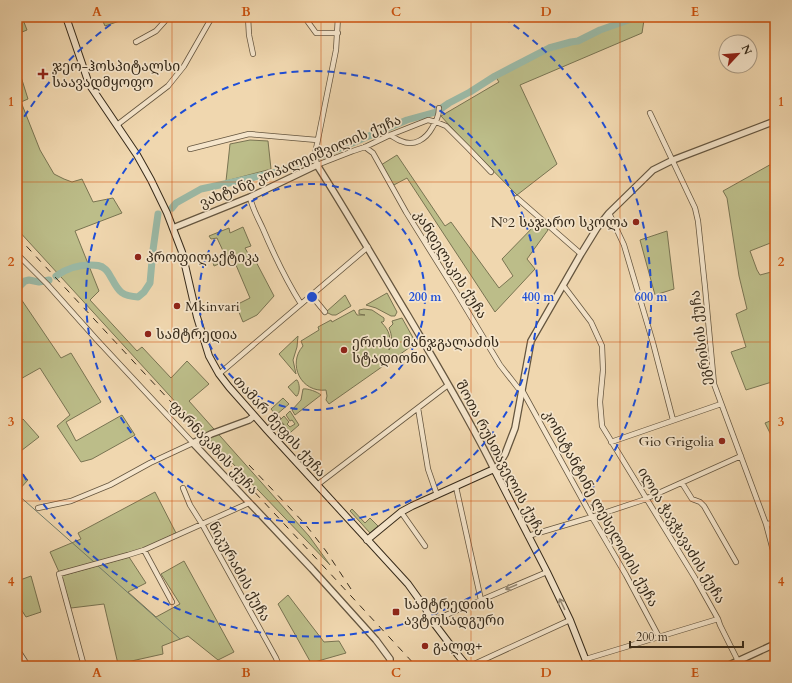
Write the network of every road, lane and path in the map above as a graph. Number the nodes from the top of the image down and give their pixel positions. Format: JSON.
{"nodes":[{"id":1,"x":66,"y":17,"type":"edge"},
{"id":2,"x":165,"y":17,"type":"edge"},
{"id":3,"x":212,"y":17,"type":"edge"},
{"id":4,"x":248,"y":17,"type":"edge"},
{"id":5,"x":305,"y":17,"type":"edge"},
{"id":6,"x":338,"y":17,"type":"edge"},
{"id":7,"x":338,"y":33,"type":"junction"},
{"id":8,"x":136,"y":42,"type":"dead end"},
{"id":9,"x":253,"y":54,"type":"dead end"},
{"id":10,"x":439,"y":110,"type":"dead end"},
{"id":11,"x":650,"y":113,"type":"dead end"},
{"id":12,"x":436,"y":122,"type":"junction"},
{"id":13,"x":775,"y":122,"type":"edge"},
{"id":14,"x":117,"y":125,"type":"junction"},
{"id":15,"x":390,"y":135,"type":"junction"},
{"id":16,"x":317,"y":140,"type":"junction"},
{"id":17,"x":365,"y":147,"type":"junction"},
{"id":18,"x":190,"y":149,"type":"dead end"},
{"id":19,"x":673,"y":160,"type":"junction"},
{"id":20,"x":317,"y":165,"type":"junction"},
{"id":21,"x":491,"y":172,"type":"dead end"},
{"id":22,"x":250,"y":197,"type":"junction"},
{"id":23,"x":517,"y":198,"type":"dead end"},
{"id":24,"x":610,"y":213,"type":"junction"},
{"id":25,"x":174,"y":228,"type":"junction"},
{"id":26,"x":368,"y":247,"type":"junction"},
{"id":27,"x":17,"y":254,"type":"edge"},
{"id":28,"x":581,"y":254,"type":"junction"},
{"id":29,"x":564,"y":285,"type":"junction"},
{"id":30,"x":311,"y":296,"type":"junction"},
{"id":31,"x":301,"y":304,"type":"junction"},
{"id":32,"x":325,"y":312,"type":"dead end"},
{"id":33,"x":219,"y":374,"type":"junction"},
{"id":34,"x":448,"y":385,"type":"junction"},
{"id":35,"x":522,"y":390,"type":"junction"},
{"id":36,"x":721,"y":404,"type":"junction"},
{"id":37,"x":418,"y":408,"type":"junction"},
{"id":38,"x":254,"y":416,"type":"junction"},
{"id":39,"x":278,"y":419,"type":"dead end"},
{"id":40,"x":673,"y":420,"type":"junction"},
{"id":41,"x":267,"y":430,"type":"junction"},
{"id":42,"x":612,"y":442,"type":"junction"},
{"id":43,"x":193,"y":443,"type":"junction"},
{"id":44,"x":741,"y":456,"type":"junction"},
{"id":45,"x":494,"y":469,"type":"junction"},
{"id":46,"x":682,"y":483,"type":"junction"},
{"id":47,"x":316,"y":485,"type":"junction"},
{"id":48,"x":456,"y":486,"type":"junction"},
{"id":49,"x":183,"y":488,"type":"dead end"},
{"id":50,"x":437,"y":495,"type":"junction"},
{"id":51,"x":646,"y":499,"type":"junction"},
{"id":52,"x":249,"y":503,"type":"junction"},
{"id":53,"x":38,"y":508,"type":"dead end"},
{"id":54,"x":401,"y":512,"type":"junction"},
{"id":55,"x":592,"y":517,"type":"junction"},
{"id":56,"x":775,"y":523,"type":"edge"},
{"id":57,"x":202,"y":524,"type":"junction"},
{"id":58,"x":766,"y":524,"type":"junction"},
{"id":59,"x":528,"y":536,"type":"junction"},
{"id":60,"x":367,"y":540,"type":"junction"},
{"id":61,"x":425,"y":546,"type":"dead end"},
{"id":62,"x":144,"y":550,"type":"junction"},
{"id":63,"x":775,"y":558,"type":"edge"},
{"id":64,"x":736,"y":562,"type":"dead end"},
{"id":65,"x":547,"y":572,"type":"junction"},
{"id":66,"x":481,"y":600,"type":"junction"},
{"id":67,"x":172,"y":602,"type":"dead end"},
{"id":68,"x":430,"y":615,"type":"junction"},
{"id":69,"x":718,"y":619,"type":"junction"},
{"id":70,"x":570,"y":620,"type":"junction"},
{"id":71,"x":659,"y":637,"type":"junction"},
{"id":72,"x":775,"y":644,"type":"edge"},
{"id":73,"x":17,"y":649,"type":"edge"},
{"id":74,"x":586,"y":659,"type":"junction"},
{"id":75,"x":740,"y":664,"type":"edge"},
{"id":76,"x":28,"y":666,"type":"edge"},
{"id":77,"x":84,"y":666,"type":"edge"},
{"id":78,"x":279,"y":666,"type":"edge"},
{"id":79,"x":388,"y":666,"type":"edge"},
{"id":80,"x":469,"y":666,"type":"edge"},
{"id":81,"x":588,"y":666,"type":"edge"},
{"id":82,"x":727,"y":666,"type":"edge"}],
"edges":[{"from":1,"to":14,"type":"main road","name":"თამარ მეფის ქუჩა"},
{"from":2,"to":8,"type":"street"},
{"from":3,"to":14,"type":"street"},
{"from":4,"to":9,"type":"street"},
{"from":5,"to":7,"type":"street"},
{"from":6,"to":7,"type":"street"},
{"from":7,"to":16,"type":"street"},
{"from":10,"to":12,"type":"street"},
{"from":11,"to":19,"type":"street","name":"ეგრისის ქუჩა"},
{"from":12,"to":15,"type":"street","name":"ვახტანგ კოპალეიშვილის ქუჩა"},
{"from":12,"to":15,"type":"street"},
{"from":12,"to":21,"type":"street"},
{"from":13,"to":19,"type":"street"},
{"from":14,"to":25,"type":"main road","name":"თამარ მეფის ქუჩა"},
{"from":15,"to":17,"type":"street","name":"ვახტანგ კოპალეიშვილის ქუჩა"},
{"from":16,"to":18,"type":"street"},
{"from":16,"to":20,"type":"street"},
{"from":17,"to":20,"type":"street","name":"ვახტანგ კოპალეიშვილის ქუჩა"},
{"from":17,"to":35,"type":"street","name":"კანდელაკის ქუჩა"},
{"from":19,"to":24,"type":"street"},
{"from":19,"to":36,"type":"street","name":"ეგრისის ქუჩა"},
{"from":20,"to":22,"type":"street","name":"ვახტანგ კოპალეიშვილის ქუჩა"},
{"from":20,"to":26,"type":"street","name":"შოთა რუსთაველის ქუჩა"},
{"from":22,"to":25,"type":"street","name":"ვახტანგ კოპალეიშვილის ქუჩა"},
{"from":22,"to":31,"type":"street"},
{"from":23,"to":28,"type":"street"},
{"from":24,"to":28,"type":"street"},
{"from":24,"to":40,"type":"street"},
{"from":25,"to":33,"type":"main road","name":"თამარ მეფის ქუჩა"},
{"from":26,"to":30,"type":"street"},
{"from":26,"to":34,"type":"street","name":"შოთა რუსთაველის ქუჩა"},
{"from":27,"to":43,"type":"street","name":"ფარნავაზის ქუჩა"},
{"from":28,"to":29,"type":"street"},
{"from":29,"to":35,"type":"street"},
{"from":29,"to":42,"type":"street","name":"ილია ჭავჭავაძის ქუჩა"},
{"from":30,"to":31,"type":"street"},
{"from":30,"to":32,"type":"street"},
{"from":31,"to":33,"type":"street"},
{"from":33,"to":38,"type":"main road","name":"თამარ მეფის ქუჩა"},
{"from":34,"to":37,"type":"street"},
{"from":34,"to":45,"type":"street","name":"შოთა რუსთაველის ქუჩა"},
{"from":35,"to":45,"type":"street"},
{"from":35,"to":55,"type":"street","name":"კონსტანტინე ლესელიძის ქუჩა"},
{"from":36,"to":40,"type":"street"},
{"from":36,"to":44,"type":"street","name":"ეგრისის ქუჩა"},
{"from":37,"to":47,"type":"street"},
{"from":37,"to":50,"type":"street"},
{"from":38,"to":41,"type":"main road","name":"თამარ მეფის ქუჩა"},
{"from":38,"to":43,"type":"street"},
{"from":39,"to":41,"type":"street"},
{"from":40,"to":42,"type":"street"},
{"from":41,"to":47,"type":"main road","name":"თამარ მეფის ქუჩა"},
{"from":42,"to":51,"type":"street","name":"ილია ჭავჭავაძის ქუჩა"},
{"from":43,"to":52,"type":"street","name":"ფარნავაზის ქუჩა"},
{"from":43,"to":53,"type":"street"},
{"from":44,"to":46,"type":"street"},
{"from":44,"to":58,"type":"street","name":"ეგრისის ქუჩა"},
{"from":45,"to":48,"type":"main road"},
{"from":45,"to":59,"type":"main road","name":"შოთა რუსთაველის ქუჩა"},
{"from":46,"to":51,"type":"street"},
{"from":46,"to":64,"type":"street"},
{"from":47,"to":60,"type":"main road","name":"თამარ მეფის ქუჩა"},
{"from":48,"to":50,"type":"main road"},
{"from":48,"to":66,"type":"street"},
{"from":49,"to":57,"type":"street","name":"ნიკურაძის ქუჩა"},
{"from":50,"to":54,"type":"main road"},
{"from":51,"to":55,"type":"street"},
{"from":51,"to":69,"type":"street","name":"ილია ჭავჭავაძის ქუჩა"},
{"from":52,"to":57,"type":"street"},
{"from":52,"to":79,"type":"street","name":"ფარნავაზის ქუჩა"},
{"from":54,"to":60,"type":"main road"},
{"from":54,"to":61,"type":"street"},
{"from":55,"to":59,"type":"street"},
{"from":55,"to":71,"type":"street","name":"კონსტანტინე ლესელიძის ქუჩა"},
{"from":56,"to":58,"type":"street"},
{"from":57,"to":62,"type":"street"},
{"from":57,"to":78,"type":"street","name":"ნიკურაძის ქუჩა"},
{"from":58,"to":63,"type":"street","name":"ეგრისის ქუჩა"},
{"from":59,"to":65,"type":"main road","name":"შოთა რუსთაველის ქუჩა"},
{"from":60,"to":68,"type":"main road","name":"თამარ მეფის ქუჩა"},
{"from":62,"to":67,"type":"street"},
{"from":62,"to":77,"type":"street"},
{"from":65,"to":66,"type":"street","one_way":true},
{"from":70,"to":65,"type":"main road","name":"შოთა რუსთაველის ქუჩა","one_way":true},
{"from":66,"to":68,"type":"street"},
{"from":68,"to":80,"type":"main road","name":"თამარ მეფის ქუჩა"},
{"from":69,"to":71,"type":"street"},
{"from":69,"to":75,"type":"street","name":"ილია ჭავჭავაძის ქუჩა"},
{"from":70,"to":74,"type":"main road","name":"შოთა რუსთაველის ქუჩა"},
{"from":70,"to":80,"type":"street"},
{"from":71,"to":74,"type":"street"},
{"from":72,"to":75,"type":"street"},
{"from":73,"to":76,"type":"street"},
{"from":74,"to":81,"type":"main road","name":"შოთა რუსთაველის ქუჩა"},
{"from":75,"to":82,"type":"street"}]}
